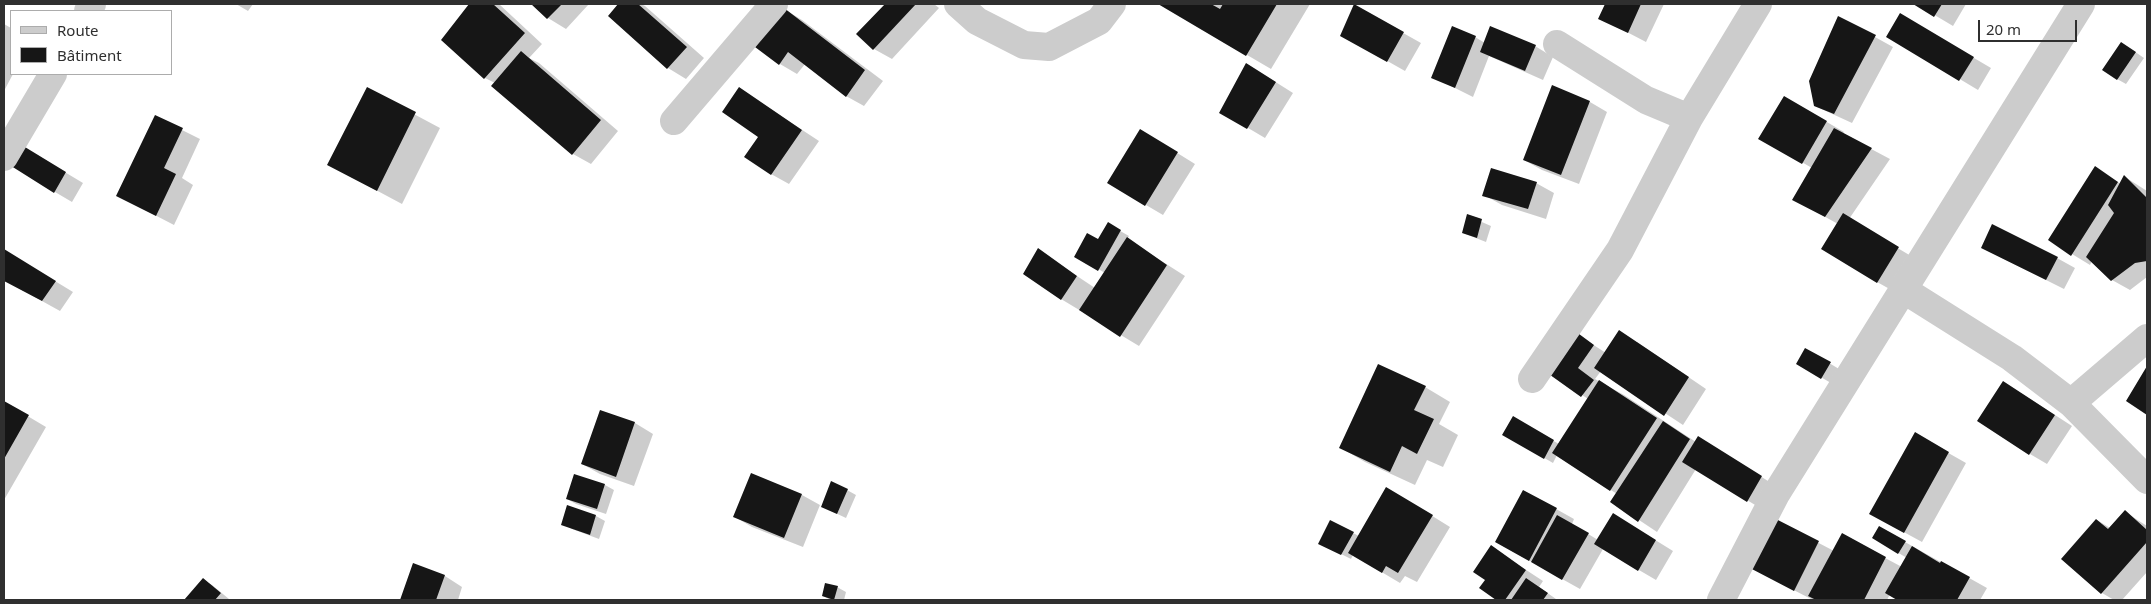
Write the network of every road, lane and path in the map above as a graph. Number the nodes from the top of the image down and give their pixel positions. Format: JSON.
{"nodes":[{"id":1,"x":774,"y":4,"type":"edge"},
{"id":2,"x":958,"y":4,"type":"edge"},
{"id":3,"x":1112,"y":4,"type":"edge"},
{"id":4,"x":1758,"y":4,"type":"edge"},
{"id":5,"x":2081,"y":4,"type":"edge"},
{"id":6,"x":1557,"y":44,"type":"dead end"},
{"id":7,"x":52,"y":75,"type":"edge"},
{"id":8,"x":1689,"y":118,"type":"junction"},
{"id":9,"x":674,"y":122,"type":"dead end"},
{"id":10,"x":4,"y":157,"type":"edge"},
{"id":11,"x":1904,"y":290,"type":"junction"},
{"id":12,"x":2147,"y":338,"type":"edge"},
{"id":13,"x":1532,"y":380,"type":"dead end"},
{"id":14,"x":2071,"y":403,"type":"junction"},
{"id":15,"x":2147,"y":480,"type":"edge"},
{"id":16,"x":1721,"y":600,"type":"edge"}],
"edges":[{"from":1,"to":9,"type":"street"},
{"from":2,"to":3,"type":"street"},
{"from":4,"to":8,"type":"street"},
{"from":5,"to":11,"type":"street"},
{"from":6,"to":8,"type":"street"},
{"from":7,"to":10,"type":"street"},
{"from":8,"to":13,"type":"street"},
{"from":11,"to":14,"type":"street"},
{"from":11,"to":16,"type":"street"},
{"from":12,"to":14,"type":"street"},
{"from":14,"to":15,"type":"street"}]}
